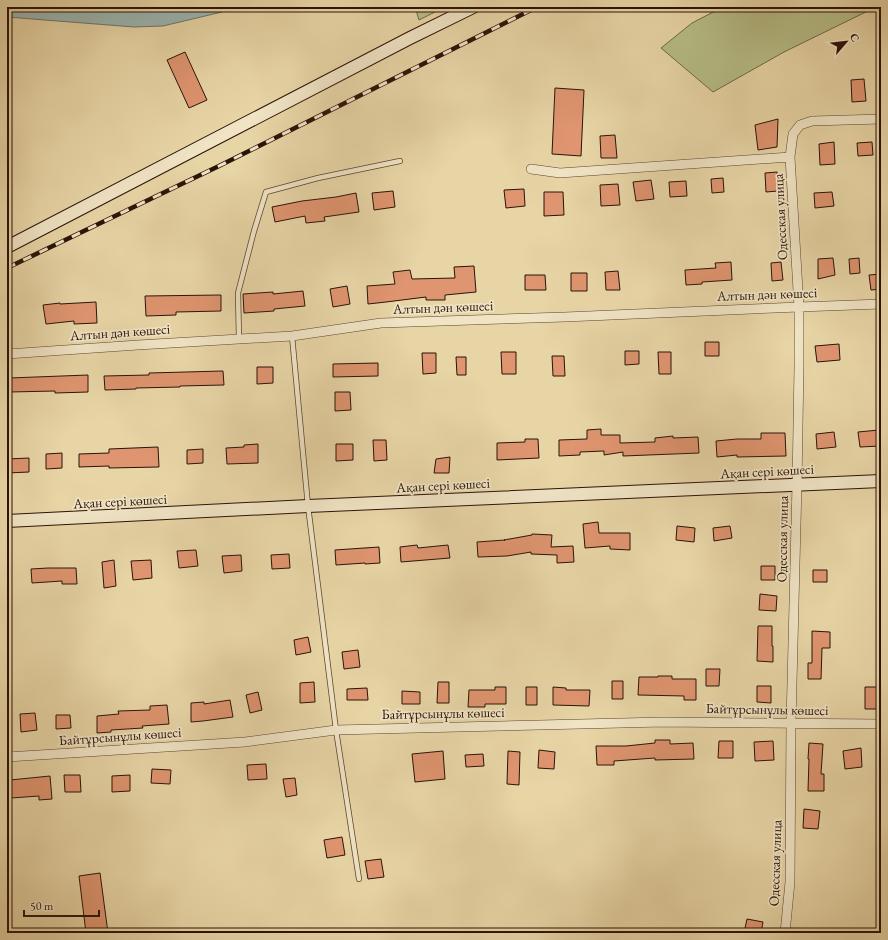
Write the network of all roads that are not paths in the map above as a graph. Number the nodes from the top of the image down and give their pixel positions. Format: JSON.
{"nodes":[{"id":1,"x":473,"y":7,"type":"edge"},
{"id":2,"x":881,"y":119,"type":"edge"},
{"id":3,"x":790,"y":157,"type":"junction"},
{"id":4,"x":400,"y":161,"type":"dead end"},
{"id":5,"x":532,"y":169,"type":"dead end"},
{"id":6,"x":7,"y":248,"type":"edge"},
{"id":7,"x":881,"y":304,"type":"edge"},
{"id":8,"x":799,"y":306,"type":"junction"},
{"id":9,"x":292,"y":336,"type":"junction"},
{"id":10,"x":239,"y":339,"type":"junction"},
{"id":11,"x":7,"y":354,"type":"edge"},
{"id":12,"x":881,"y":481,"type":"edge"},
{"id":13,"x":797,"y":484,"type":"junction"},
{"id":14,"x":308,"y":506,"type":"junction"},
{"id":15,"x":7,"y":521,"type":"edge"},
{"id":16,"x":791,"y":723,"type":"junction"},
{"id":17,"x":881,"y":724,"type":"edge"},
{"id":18,"x":336,"y":730,"type":"junction"},
{"id":19,"x":7,"y":757,"type":"edge"},
{"id":20,"x":359,"y":879,"type":"dead end"},
{"id":21,"x":785,"y":933,"type":"edge"}],
"edges":[{"from":1,"to":6,"type":"street"},
{"from":2,"to":3,"type":"street","name":"Одесская улица"},
{"from":3,"to":5,"type":"street"},
{"from":3,"to":8,"type":"street","name":"Одесская улица"},
{"from":4,"to":10,"type":"lane"},
{"from":7,"to":8,"type":"street","name":"Алтын дән көшесі"},
{"from":8,"to":9,"type":"street","name":"Алтын дән көшесі"},
{"from":8,"to":13,"type":"street","name":"Одесская улица"},
{"from":9,"to":10,"type":"street","name":"Алтын дән көшесі"},
{"from":9,"to":14,"type":"lane"},
{"from":10,"to":11,"type":"street","name":"Алтын дән көшесі"},
{"from":12,"to":13,"type":"street","name":"Ақан сері көшесі"},
{"from":13,"to":14,"type":"street","name":"Ақан сері көшесі"},
{"from":13,"to":16,"type":"street","name":"Одесская улица"},
{"from":14,"to":15,"type":"street","name":"Ақан сері көшесі"},
{"from":14,"to":18,"type":"lane"},
{"from":16,"to":17,"type":"street","name":"Байтұрсынұлы көшесі"},
{"from":16,"to":18,"type":"street","name":"Байтұрсынұлы көшесі"},
{"from":16,"to":21,"type":"street","name":"Одесская улица"},
{"from":18,"to":19,"type":"street","name":"Байтұрсынұлы көшесі"},
{"from":18,"to":20,"type":"lane"}]}
